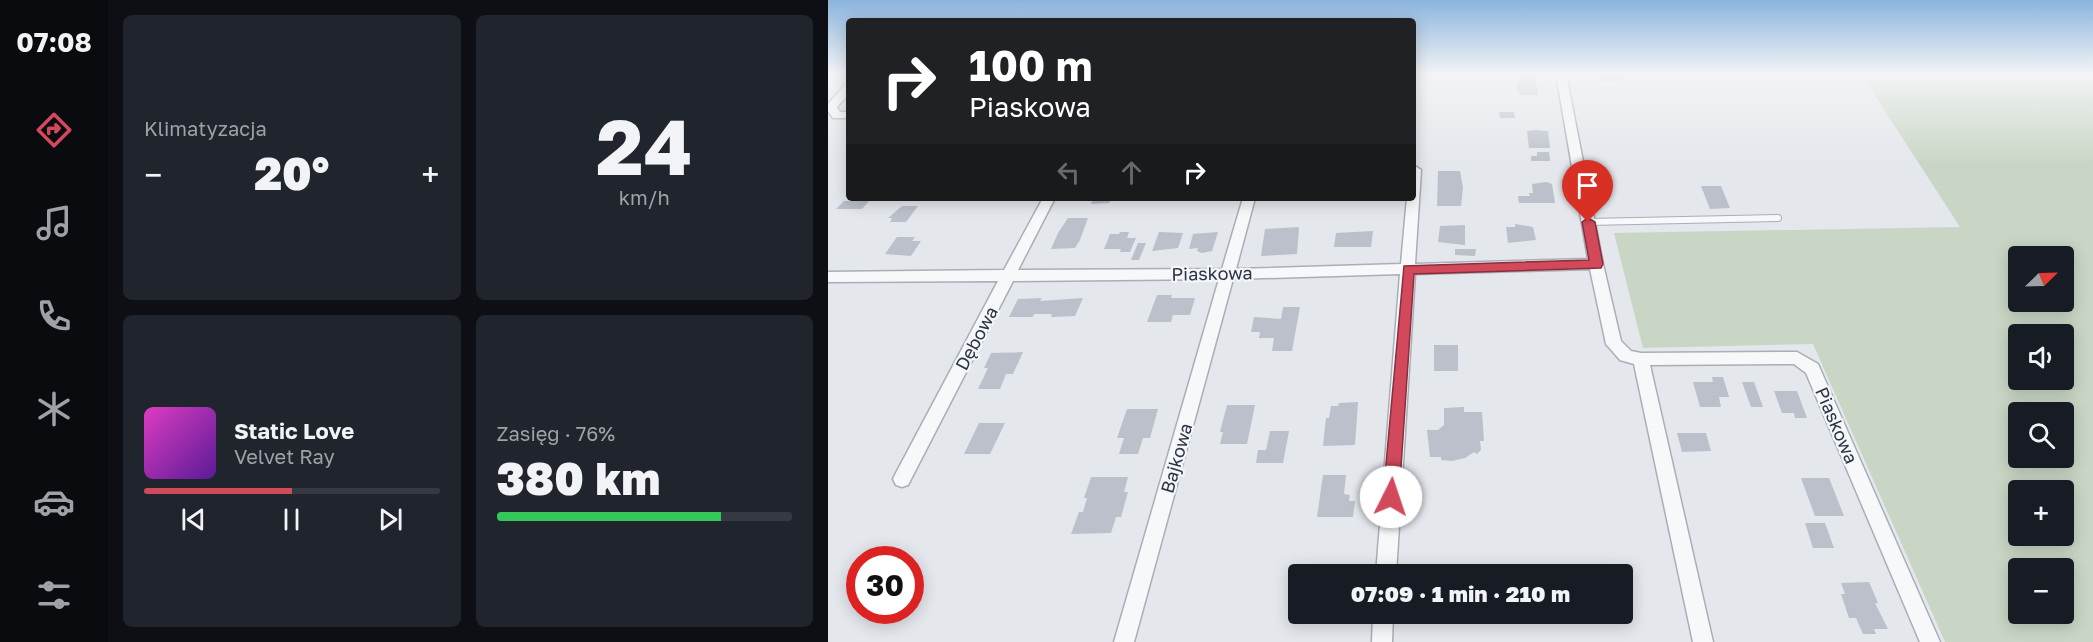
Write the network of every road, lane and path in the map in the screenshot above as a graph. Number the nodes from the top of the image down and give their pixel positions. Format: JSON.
{"nodes":[{"id":1,"x":834,"y":104,"type":"edge"},
{"id":2,"x":1566,"y":104,"type":"edge"},
{"id":3,"x":843,"y":116,"type":"edge"},
{"id":4,"x":1048,"y":201,"type":"edge"},
{"id":5,"x":1248,"y":201,"type":"edge"},
{"id":6,"x":1413,"y":201,"type":"edge"},
{"id":7,"x":1778,"y":218,"type":"dead end"},
{"id":8,"x":1588,"y":222,"type":"junction"},
{"id":9,"x":1596,"y":264,"type":"junction"},
{"id":10,"x":1408,"y":269,"type":"junction"},
{"id":11,"x":1010,"y":274,"type":"junction"},
{"id":12,"x":1228,"y":274,"type":"junction"},
{"id":13,"x":828,"y":277,"type":"edge"},
{"id":14,"x":1641,"y":359,"type":"junction"},
{"id":15,"x":902,"y":478,"type":"dead end"},
{"id":16,"x":1387,"y":564,"type":"edge"},
{"id":17,"x":1383,"y":624,"type":"edge"},
{"id":18,"x":1124,"y":642,"type":"edge"},
{"id":19,"x":1382,"y":642,"type":"edge"},
{"id":20,"x":1702,"y":642,"type":"edge"},
{"id":21,"x":1930,"y":642,"type":"edge"}],
"edges":[{"from":1,"to":3,"type":"street"},
{"from":2,"to":8,"type":"street","name":"Piaskowa"},
{"from":4,"to":11,"type":"street","name":"Dębowa"},
{"from":5,"to":12,"type":"street","name":"Bajkowa"},
{"from":6,"to":10,"type":"street"},
{"from":7,"to":8,"type":"lane"},
{"from":8,"to":9,"type":"street","name":"Piaskowa"},
{"from":9,"to":10,"type":"street","name":"Piaskowa"},
{"from":9,"to":14,"type":"street","name":"Piaskowa"},
{"from":10,"to":12,"type":"street","name":"Piaskowa"},
{"from":10,"to":16,"type":"street"},
{"from":11,"to":12,"type":"street","name":"Piaskowa"},
{"from":11,"to":13,"type":"street","name":"Piaskowa"},
{"from":11,"to":15,"type":"street","name":"Dębowa"},
{"from":12,"to":18,"type":"street","name":"Bajkowa"},
{"from":14,"to":20,"type":"street"},
{"from":14,"to":21,"type":"street","name":"Piaskowa"},
{"from":17,"to":19,"type":"street"}]}
